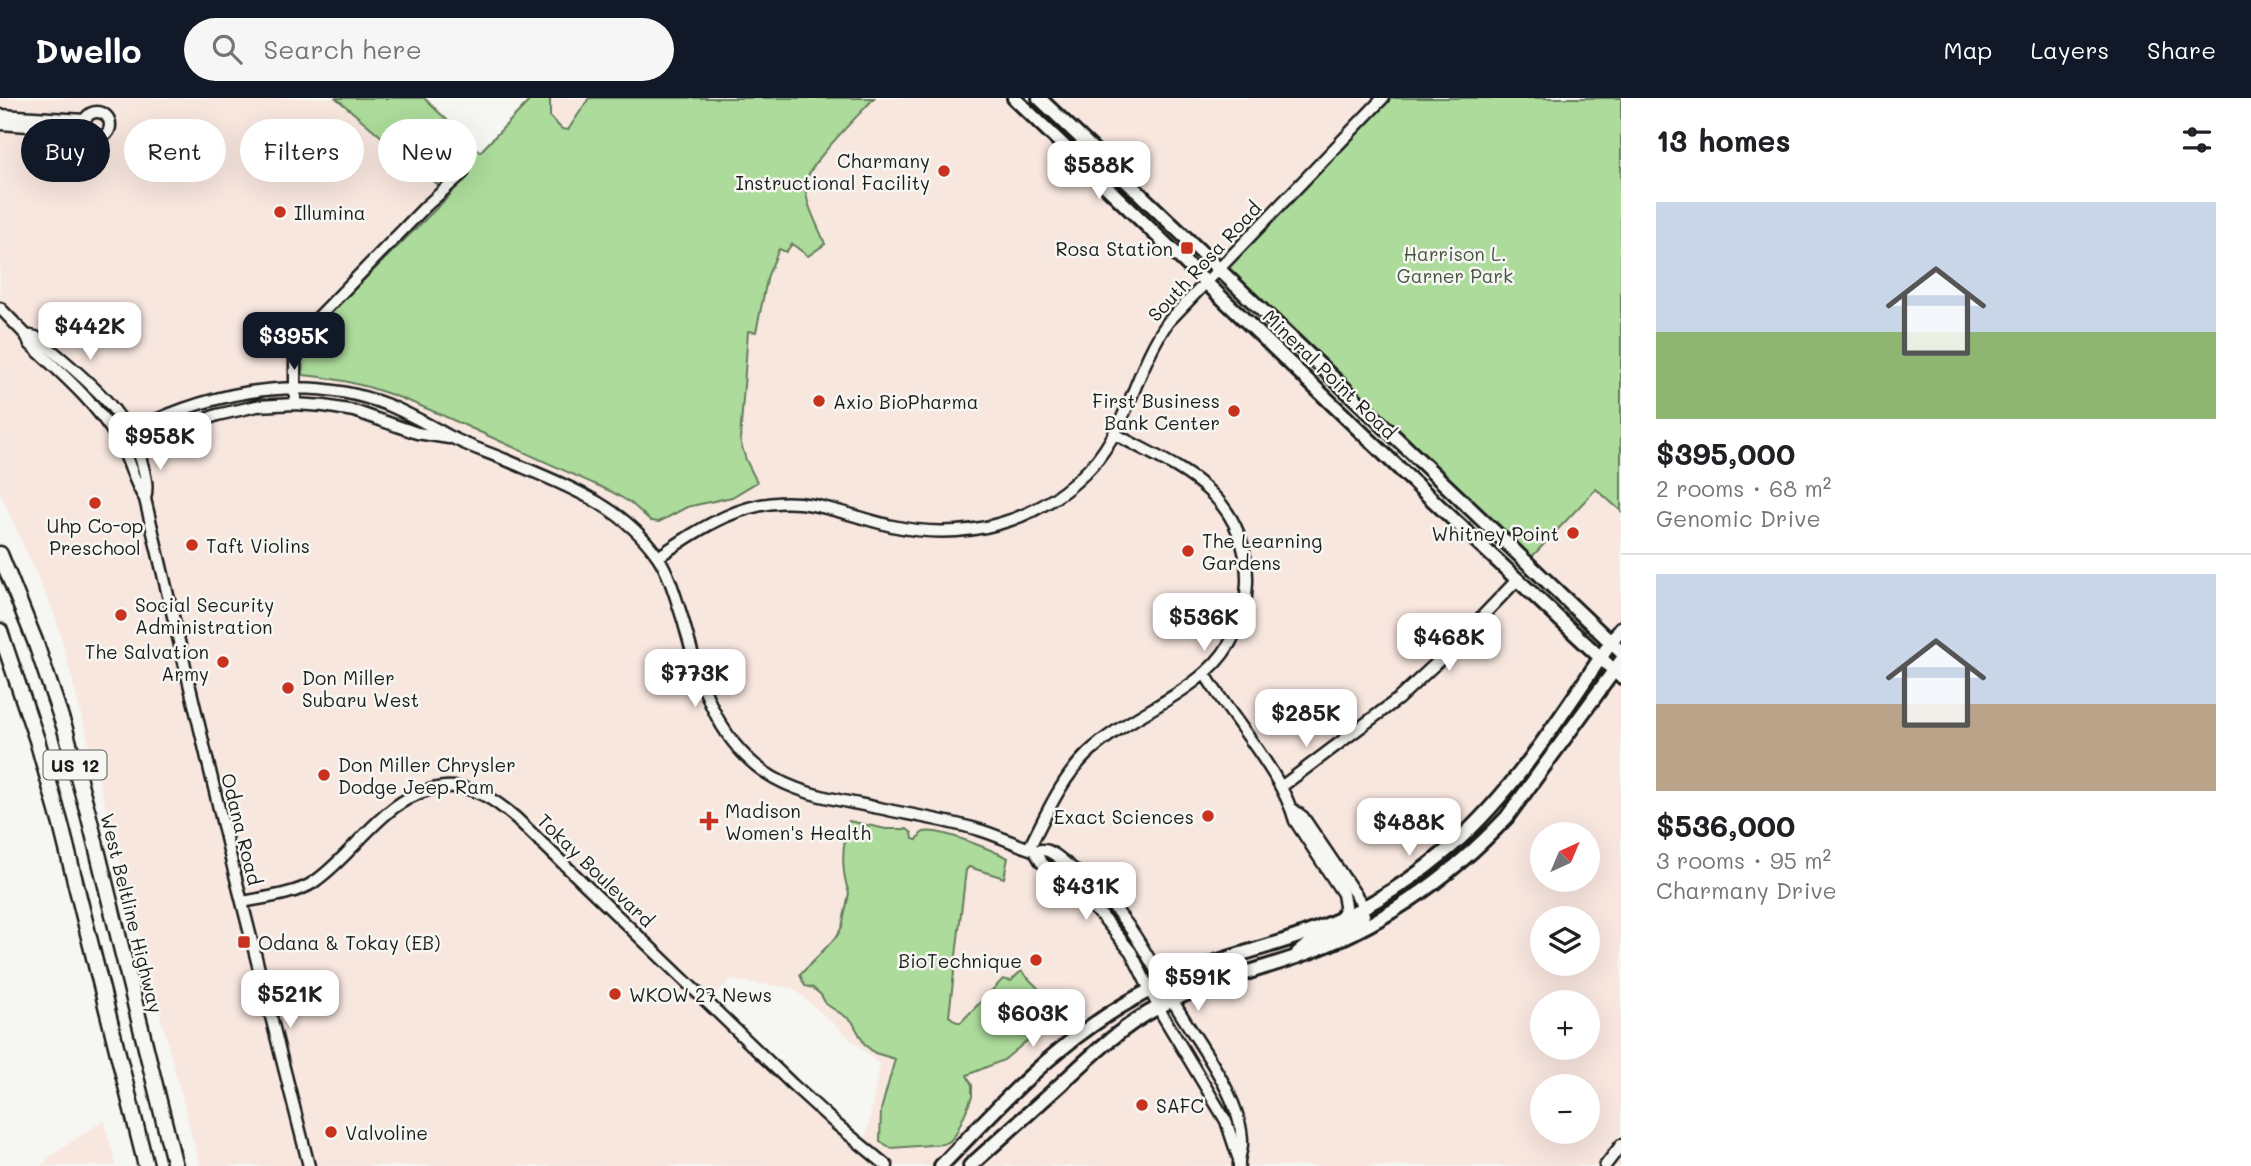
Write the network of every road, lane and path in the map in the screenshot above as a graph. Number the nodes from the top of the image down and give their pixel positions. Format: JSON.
{"nodes":[{"id":1,"x":1014,"y":98,"type":"edge"},
{"id":2,"x":1039,"y":98,"type":"edge"},
{"id":3,"x":1383,"y":98,"type":"edge"},
{"id":4,"x":0,"y":115,"type":"edge"},
{"id":5,"x":0,"y":124,"type":"edge"},
{"id":6,"x":453,"y":182,"type":"edge"},
{"id":7,"x":1218,"y":267,"type":"junction"},
{"id":8,"x":1206,"y":280,"type":"junction"},
{"id":9,"x":0,"y":308,"type":"edge"},
{"id":10,"x":26,"y":335,"type":"junction"},
{"id":11,"x":295,"y":388,"type":"junction"},
{"id":12,"x":295,"y":404,"type":"junction"},
{"id":13,"x":129,"y":433,"type":"junction"},
{"id":14,"x":1115,"y":434,"type":"junction"},
{"id":15,"x":453,"y":438,"type":"junction"},
{"id":16,"x":117,"y":439,"type":"junction"},
{"id":17,"x":137,"y":448,"type":"junction"},
{"id":18,"x":124,"y":453,"type":"junction"},
{"id":19,"x":145,"y":499,"type":"junction"},
{"id":20,"x":0,"y":554,"type":"edge"},
{"id":21,"x":658,"y":557,"type":"junction"},
{"id":22,"x":1518,"y":579,"type":"junction"},
{"id":23,"x":1621,"y":628,"type":"edge"},
{"id":24,"x":0,"y":631,"type":"edge"},
{"id":25,"x":1611,"y":642,"type":"junction"},
{"id":26,"x":1621,"y":652,"type":"edge"},
{"id":27,"x":1601,"y":657,"type":"junction"},
{"id":28,"x":1619,"y":669,"type":"edge"},
{"id":29,"x":1205,"y":674,"type":"junction"},
{"id":30,"x":1281,"y":787,"type":"junction"},
{"id":31,"x":1291,"y":808,"type":"junction"},
{"id":32,"x":1032,"y":849,"type":"junction"},
{"id":33,"x":242,"y":902,"type":"junction"},
{"id":34,"x":1364,"y":906,"type":"junction"},
{"id":35,"x":1340,"y":919,"type":"junction"},
{"id":36,"x":1293,"y":958,"type":"junction"},
{"id":37,"x":1163,"y":983,"type":"junction"},
{"id":38,"x":1151,"y":990,"type":"junction"},
{"id":39,"x":1172,"y":1000,"type":"junction"},
{"id":40,"x":1159,"y":1007,"type":"junction"},
{"id":41,"x":1621,"y":1145,"type":"edge"},
{"id":42,"x":1238,"y":1161,"type":"edge"},
{"id":43,"x":146,"y":1166,"type":"edge"},
{"id":44,"x":174,"y":1166,"type":"edge"},
{"id":45,"x":309,"y":1166,"type":"edge"},
{"id":46,"x":887,"y":1166,"type":"edge"},
{"id":47,"x":941,"y":1166,"type":"edge"},
{"id":48,"x":970,"y":1166,"type":"edge"},
{"id":49,"x":1605,"y":1166,"type":"edge"}],
"edges":[{"from":1,"to":8,"type":"main road","name":"Mineral Point Road"},
{"from":2,"to":7,"type":"main road","name":"Mineral Point Road"},
{"from":3,"to":7,"type":"street","name":"South Rosa Road"},
{"from":4,"to":5,"type":"street"},
{"from":6,"to":11,"type":"street"},
{"from":7,"to":8,"type":"street","name":"South Rosa Road"},
{"from":7,"to":25,"type":"main road","name":"Mineral Point Road"},
{"from":8,"to":14,"type":"street","name":"South Rosa Road"},
{"from":8,"to":22,"type":"main road","name":"Mineral Point Road"},
{"from":9,"to":10,"type":"street","name":"Odana Road"},
{"from":10,"to":13,"type":"street","name":"Odana Road"},
{"from":10,"to":16,"type":"street","name":"Odana Road"},
{"from":11,"to":12,"type":"street"},
{"from":11,"to":13,"type":"street"},
{"from":11,"to":15,"type":"street"},
{"from":12,"to":15,"type":"street"},
{"from":12,"to":17,"type":"street"},
{"from":13,"to":16,"type":"street"},
{"from":13,"to":17,"type":"street","name":"Odana Road"},
{"from":14,"to":21,"type":"street","name":"South Rosa Road"},
{"from":14,"to":29,"type":"street"},
{"from":15,"to":21,"type":"street"},
{"from":16,"to":18,"type":"street","name":"Odana Road"},
{"from":17,"to":18,"type":"street"},
{"from":17,"to":19,"type":"street","name":"Odana Road"},
{"from":18,"to":19,"type":"street","name":"Odana Road"},
{"from":19,"to":33,"type":"street","name":"Odana Road"},
{"from":20,"to":44,"type":"highway","name":"West Beltline Highway","number":"US 12"},
{"from":21,"to":32,"type":"street"},
{"from":22,"to":27,"type":"main road","name":"Mineral Point Road"},
{"from":22,"to":30,"type":"street"},
{"from":23,"to":25,"type":"main road"},
{"from":24,"to":43,"type":"highway","number":"US 12"},
{"from":25,"to":26,"type":"main road","name":"Mineral Point Road"},
{"from":25,"to":27,"type":"main road"},
{"from":27,"to":28,"type":"main road","name":"Mineral Point Road"},
{"from":27,"to":34,"type":"main road"},
{"from":28,"to":36,"type":"main road"},
{"from":29,"to":30,"type":"street"},
{"from":29,"to":32,"type":"street"},
{"from":30,"to":31,"type":"street"},
{"from":31,"to":34,"type":"street"},
{"from":31,"to":35,"type":"street"},
{"from":32,"to":37,"type":"street"},
{"from":32,"to":38,"type":"street"},
{"from":33,"to":45,"type":"street","name":"Odana Road"},
{"from":33,"to":46,"type":"street","name":"Tokay Boulevard"},
{"from":34,"to":35,"type":"main road"},
{"from":34,"to":36,"type":"main road"},
{"from":35,"to":37,"type":"main road"},
{"from":36,"to":39,"type":"main road"},
{"from":37,"to":38,"type":"main road"},
{"from":37,"to":39,"type":"street"},
{"from":38,"to":40,"type":"street"},
{"from":38,"to":47,"type":"main road"},
{"from":39,"to":40,"type":"main road"},
{"from":39,"to":42,"type":"street"},
{"from":40,"to":42,"type":"street"},
{"from":40,"to":48,"type":"main road"},
{"from":41,"to":49,"type":"street"}]}
